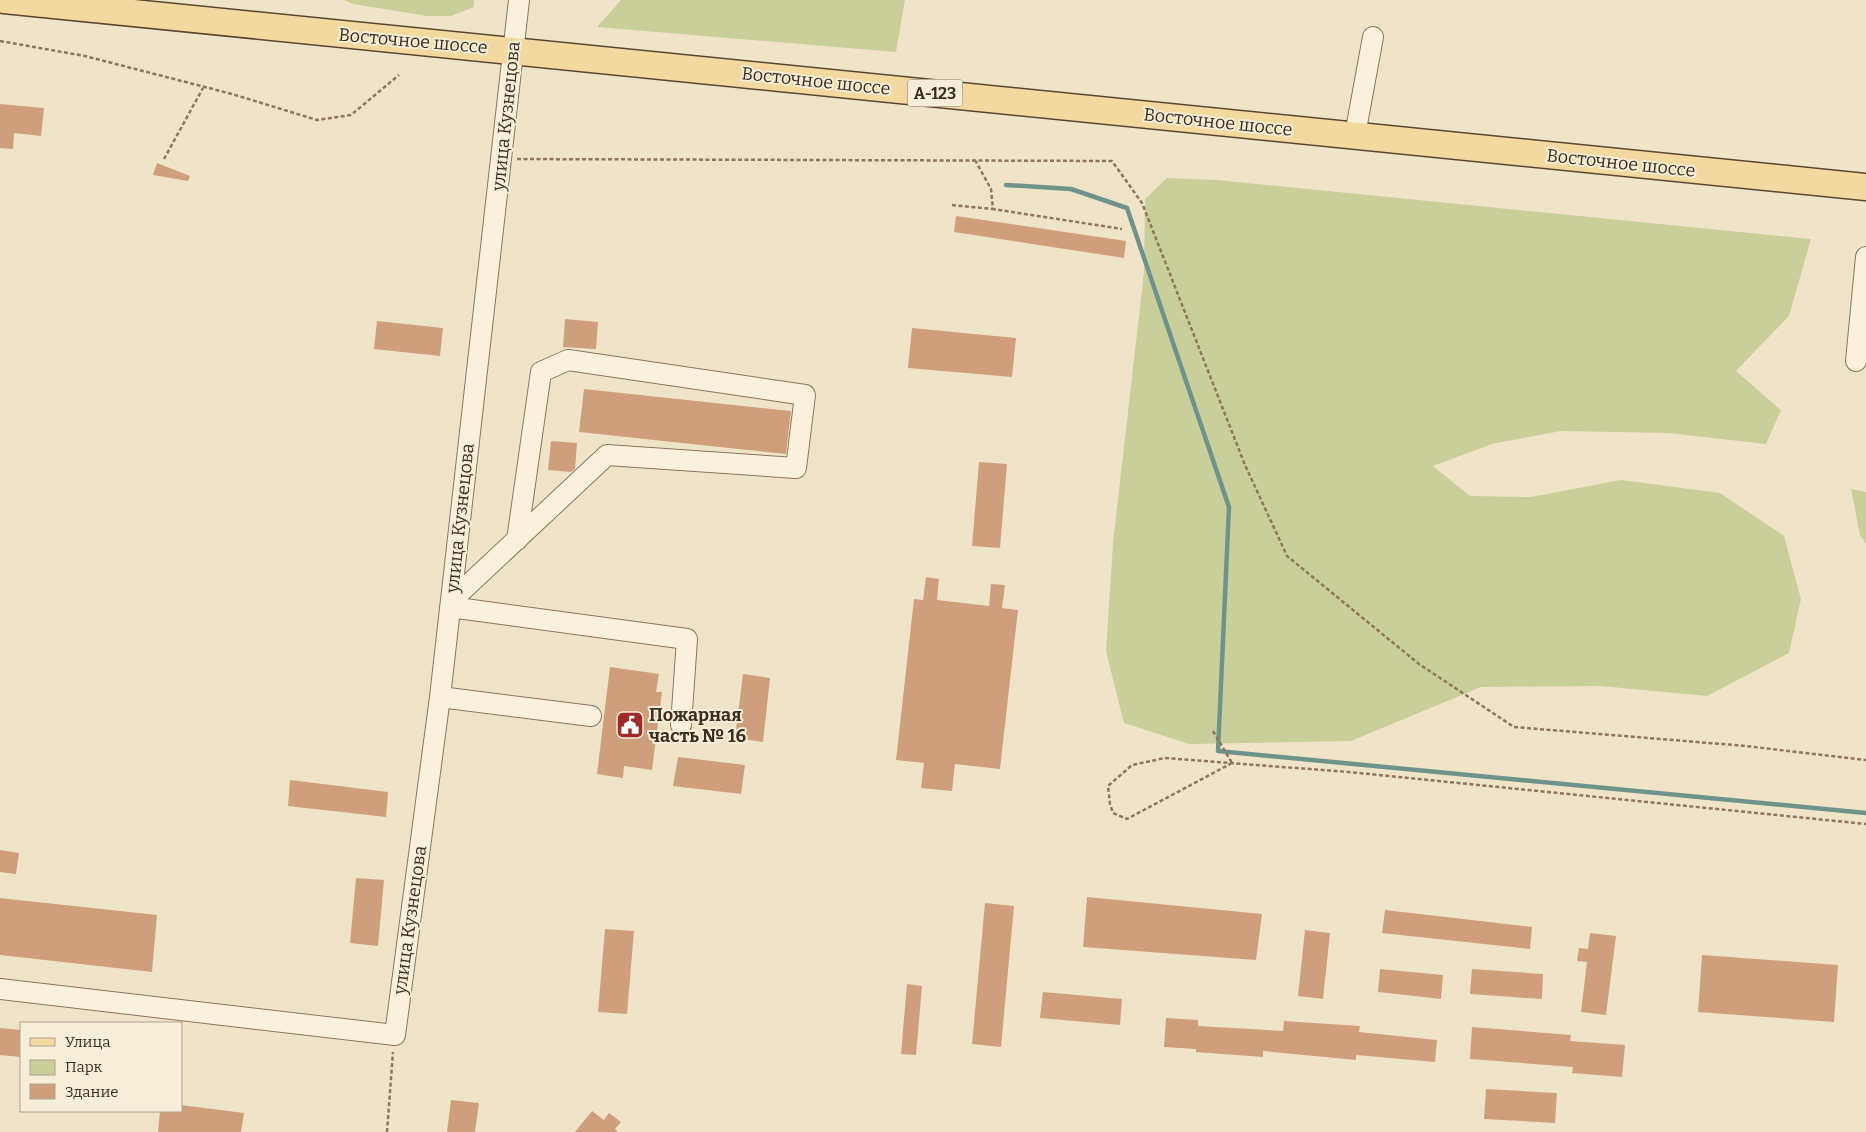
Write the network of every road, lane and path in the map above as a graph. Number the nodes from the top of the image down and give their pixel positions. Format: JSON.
{"nodes":[{"id":1,"x":4,"y":0,"type":"edge"},
{"id":2,"x":519,"y":0,"type":"edge"},
{"id":3,"x":1373,"y":37,"type":"dead end"},
{"id":4,"x":0,"y":41,"type":"edge"},
{"id":5,"x":513,"y":50,"type":"junction"},
{"id":6,"x":399,"y":75,"type":"dead end"},
{"id":7,"x":204,"y":87,"type":"junction"},
{"id":8,"x":1355,"y":135,"type":"junction"},
{"id":9,"x":164,"y":159,"type":"dead end"},
{"id":10,"x":501,"y":159,"type":"junction"},
{"id":11,"x":975,"y":160,"type":"junction"},
{"id":12,"x":1866,"y":188,"type":"edge"},
{"id":13,"x":952,"y":204,"type":"dead end"},
{"id":14,"x":993,"y":210,"type":"junction"},
{"id":15,"x":1122,"y":229,"type":"dead end"},
{"id":16,"x":1866,"y":257,"type":"edge"},
{"id":17,"x":1856,"y":361,"type":"dead end"},
{"id":18,"x":517,"y":540,"type":"junction"},
{"id":19,"x":450,"y":604,"type":"junction"},
{"id":20,"x":440,"y":697,"type":"junction"},
{"id":21,"x":591,"y":716,"type":"dead end"},
{"id":22,"x":681,"y":725,"type":"dead end"},
{"id":23,"x":1213,"y":731,"type":"dead end"},
{"id":24,"x":1866,"y":760,"type":"edge"},
{"id":25,"x":1232,"y":763,"type":"junction"},
{"id":26,"x":1866,"y":824,"type":"edge"},
{"id":27,"x":0,"y":989,"type":"edge"},
{"id":28,"x":395,"y":1035,"type":"junction"},
{"id":29,"x":386,"y":1132,"type":"edge"}],
"edges":[{"from":1,"to":5,"type":"main road","name":"Восточное шоссе","number":"А-123"},
{"from":2,"to":5,"type":"street","name":"улица Кузнецова"},
{"from":3,"to":8,"type":"street"},
{"from":4,"to":7,"type":"path"},
{"from":5,"to":8,"type":"main road","name":"Восточное шоссе","number":"А-123"},
{"from":5,"to":10,"type":"street","name":"улица Кузнецова"},
{"from":6,"to":7,"type":"path"},
{"from":7,"to":9,"type":"path"},
{"from":8,"to":12,"type":"main road","name":"Восточное шоссе","number":"А-123"},
{"from":10,"to":11,"type":"path"},
{"from":10,"to":19,"type":"street","name":"улица Кузнецова"},
{"from":11,"to":14,"type":"path"},
{"from":11,"to":24,"type":"path"},
{"from":13,"to":14,"type":"path"},
{"from":14,"to":15,"type":"path"},
{"from":16,"to":17,"type":"street"},
{"from":18,"to":18,"type":"street"},
{"from":18,"to":19,"type":"street"},
{"from":19,"to":20,"type":"street","name":"улица Кузнецова"},
{"from":19,"to":22,"type":"street"},
{"from":20,"to":21,"type":"street"},
{"from":20,"to":28,"type":"street","name":"улица Кузнецова"},
{"from":23,"to":25,"type":"path"},
{"from":25,"to":25,"type":"path"},
{"from":25,"to":26,"type":"path"},
{"from":27,"to":28,"type":"street"},
{"from":28,"to":29,"type":"path"}]}
